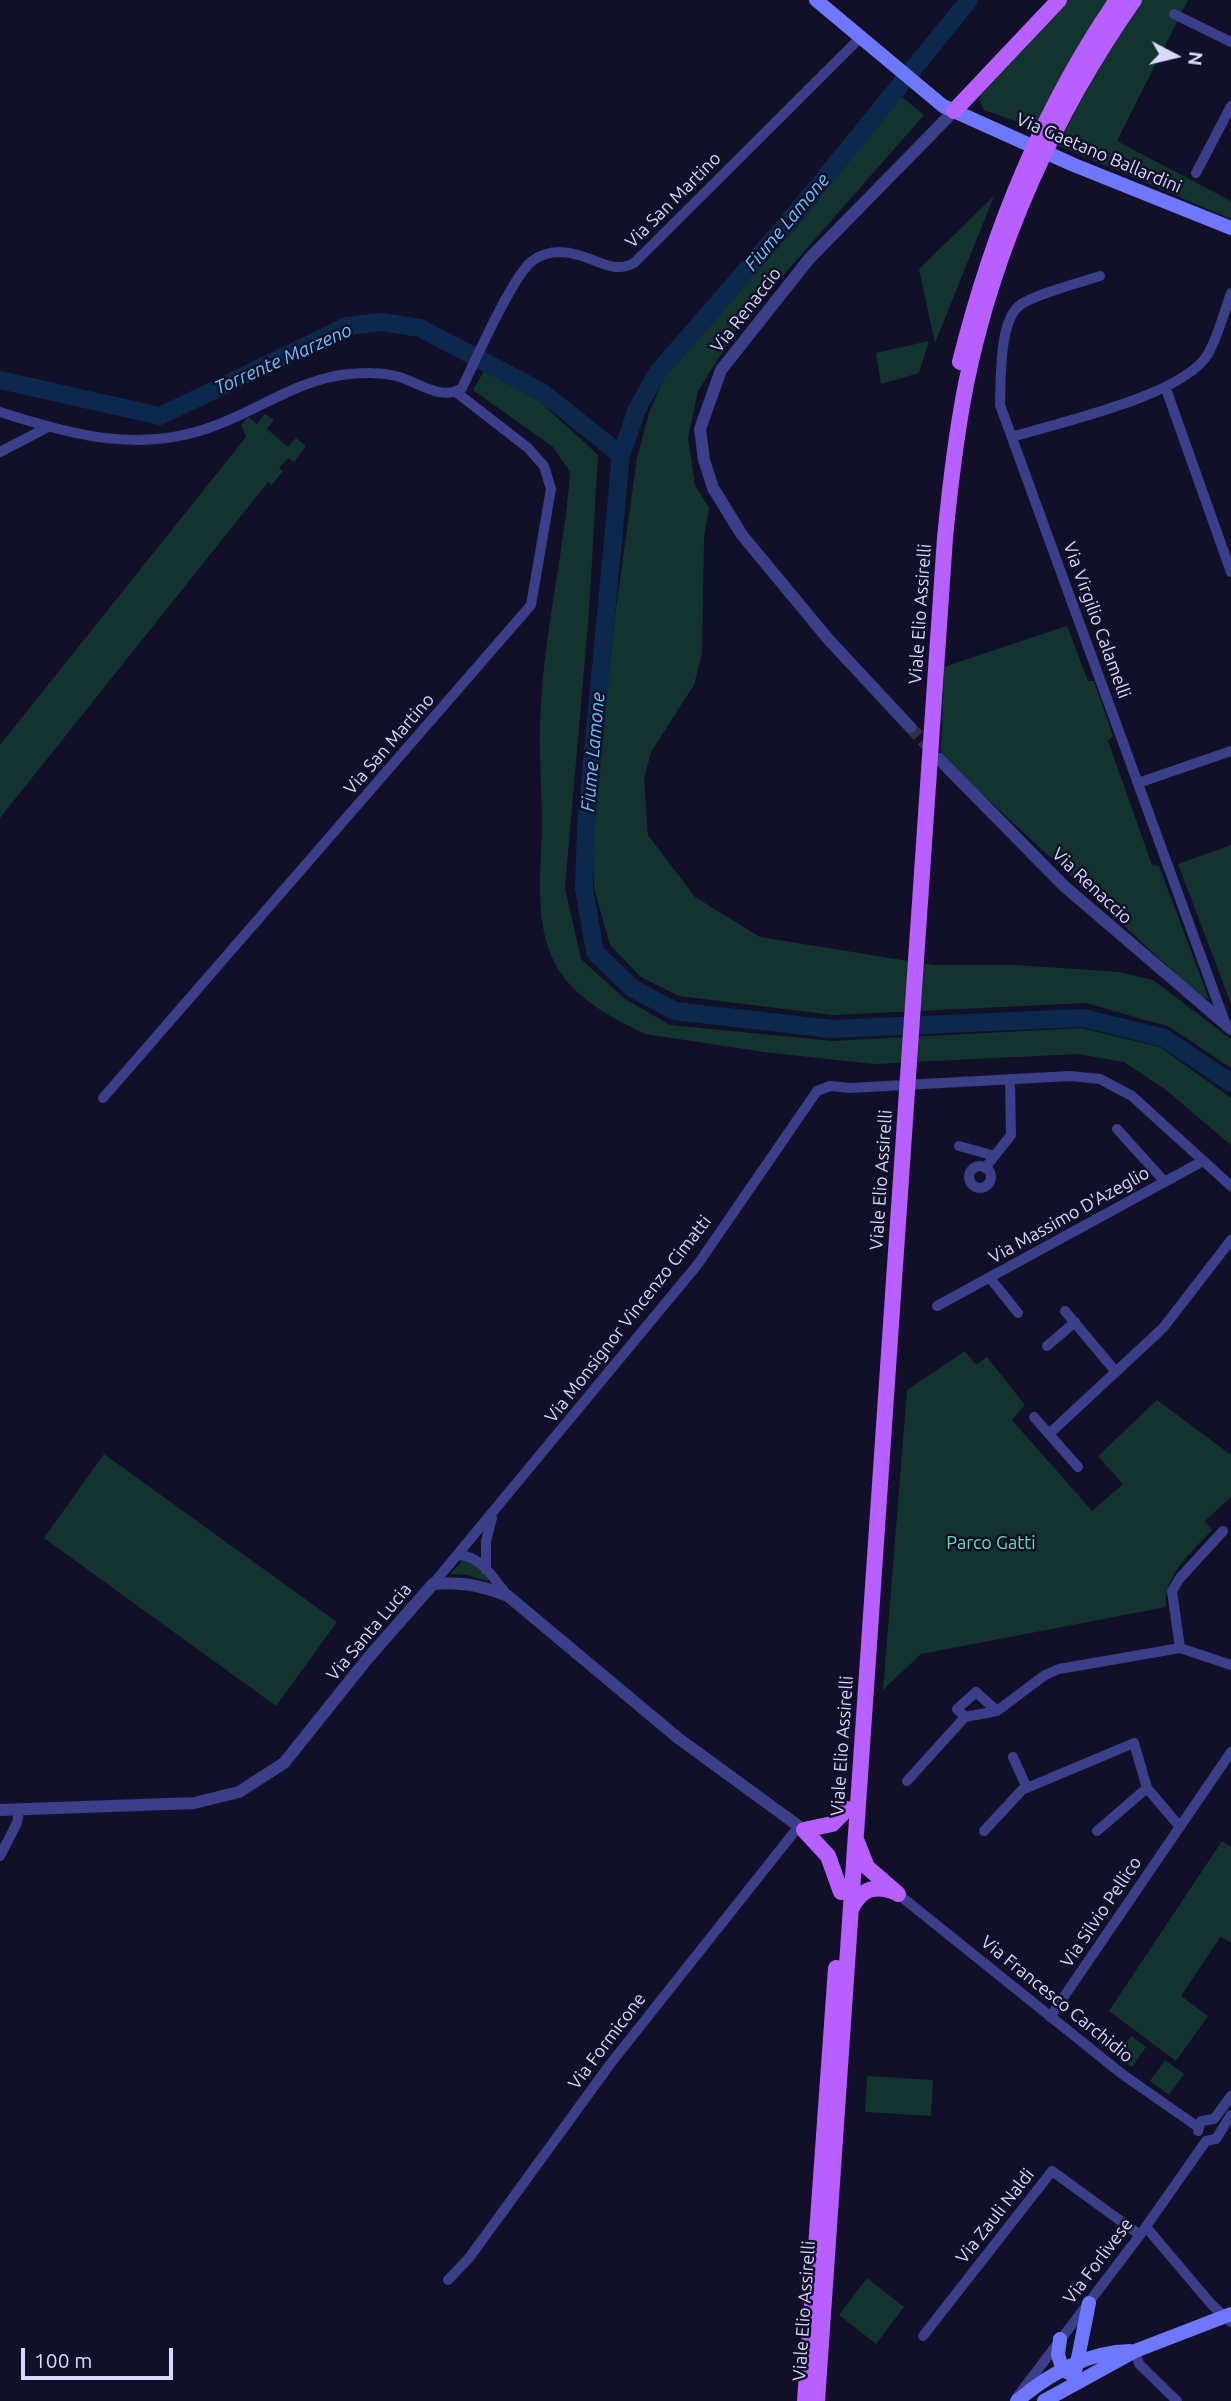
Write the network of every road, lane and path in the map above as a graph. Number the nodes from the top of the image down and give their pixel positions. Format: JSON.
{"nodes":[{"id":1,"x":816,"y":0,"type":"edge"},
{"id":2,"x":1059,"y":0,"type":"edge"},
{"id":3,"x":1117,"y":0,"type":"edge"},
{"id":4,"x":1134,"y":0,"type":"edge"},
{"id":5,"x":1174,"y":14,"type":"dead end"},
{"id":6,"x":861,"y":37,"type":"junction"},
{"id":7,"x":1231,"y":42,"type":"edge"},
{"id":8,"x":1231,"y":106,"type":"edge"},
{"id":9,"x":948,"y":108,"type":"junction"},
{"id":10,"x":1196,"y":173,"type":"dead end"},
{"id":11,"x":1231,"y":228,"type":"edge"},
{"id":12,"x":1100,"y":276,"type":"dead end"},
{"id":13,"x":1231,"y":293,"type":"edge"},
{"id":14,"x":1166,"y":389,"type":"junction"},
{"id":15,"x":459,"y":390,"type":"junction"},
{"id":16,"x":0,"y":412,"type":"edge"},
{"id":17,"x":48,"y":427,"type":"junction"},
{"id":18,"x":1012,"y":437,"type":"junction"},
{"id":19,"x":0,"y":452,"type":"edge"},
{"id":20,"x":939,"y":538,"type":"junction"},
{"id":21,"x":1231,"y":572,"type":"edge"},
{"id":22,"x":910,"y":727,"type":"tunnel mouth"},
{"id":23,"x":1231,"y":751,"type":"edge"},
{"id":24,"x":939,"y":759,"type":"tunnel mouth"},
{"id":25,"x":1138,"y":783,"type":"junction"},
{"id":26,"x":1229,"y":1027,"type":"edge"},
{"id":27,"x":1010,"y":1079,"type":"junction"},
{"id":28,"x":103,"y":1098,"type":"dead end"},
{"id":29,"x":1117,"y":1129,"type":"dead end"},
{"id":30,"x":959,"y":1146,"type":"dead end"},
{"id":31,"x":995,"y":1156,"type":"junction"},
{"id":32,"x":1203,"y":1161,"type":"junction"},
{"id":33,"x":985,"y":1168,"type":"dead end"},
{"id":34,"x":1165,"y":1182,"type":"junction"},
{"id":35,"x":1231,"y":1186,"type":"edge"},
{"id":36,"x":1231,"y":1240,"type":"edge"},
{"id":37,"x":990,"y":1278,"type":"junction"},
{"id":38,"x":937,"y":1306,"type":"dead end"},
{"id":39,"x":1065,"y":1311,"type":"dead end"},
{"id":40,"x":1018,"y":1312,"type":"dead end"},
{"id":41,"x":1075,"y":1322,"type":"junction"},
{"id":42,"x":1047,"y":1346,"type":"dead end"},
{"id":43,"x":1116,"y":1371,"type":"junction"},
{"id":44,"x":1034,"y":1417,"type":"dead end"},
{"id":45,"x":1049,"y":1434,"type":"junction"},
{"id":46,"x":1078,"y":1466,"type":"dead end"},
{"id":47,"x":492,"y":1516,"type":"junction"},
{"id":48,"x":1223,"y":1531,"type":"dead end"},
{"id":49,"x":459,"y":1555,"type":"junction"},
{"id":50,"x":486,"y":1570,"type":"junction"},
{"id":51,"x":433,"y":1584,"type":"junction"},
{"id":52,"x":508,"y":1596,"type":"junction"},
{"id":53,"x":1180,"y":1648,"type":"junction"},
{"id":54,"x":863,"y":1651,"type":"junction"},
{"id":55,"x":1231,"y":1665,"type":"edge"},
{"id":56,"x":996,"y":1711,"type":"junction"},
{"id":57,"x":965,"y":1717,"type":"junction"},
{"id":58,"x":1231,"y":1752,"type":"edge"},
{"id":59,"x":1013,"y":1757,"type":"dead end"},
{"id":60,"x":907,"y":1781,"type":"dead end"},
{"id":61,"x":1027,"y":1788,"type":"junction"},
{"id":62,"x":1147,"y":1788,"type":"junction"},
{"id":63,"x":847,"y":1809,"type":"junction"},
{"id":64,"x":0,"y":1810,"type":"edge"},
{"id":65,"x":19,"y":1810,"type":"junction"},
{"id":66,"x":1180,"y":1826,"type":"junction"},
{"id":67,"x":801,"y":1828,"type":"junction"},
{"id":68,"x":985,"y":1831,"type":"dead end"},
{"id":69,"x":1097,"y":1831,"type":"dead end"},
{"id":70,"x":855,"y":1835,"type":"junction"},
{"id":71,"x":0,"y":1856,"type":"edge"},
{"id":72,"x":841,"y":1892,"type":"junction"},
{"id":73,"x":898,"y":1894,"type":"junction"},
{"id":74,"x":850,"y":1912,"type":"junction"},
{"id":75,"x":1050,"y":2017,"type":"junction"},
{"id":76,"x":1230,"y":2097,"type":"edge"},
{"id":77,"x":1231,"y":2115,"type":"edge"},
{"id":78,"x":1198,"y":2127,"type":"junction"},
{"id":79,"x":1218,"y":2127,"type":"junction"},
{"id":80,"x":1206,"y":2141,"type":"junction"},
{"id":81,"x":1231,"y":2141,"type":"edge"},
{"id":82,"x":1143,"y":2231,"type":"junction"},
{"id":83,"x":448,"y":2280,"type":"dead end"},
{"id":84,"x":1089,"y":2302,"type":"junction"},
{"id":85,"x":1228,"y":2318,"type":"edge"},
{"id":86,"x":1086,"y":2320,"type":"junction"},
{"id":87,"x":923,"y":2336,"type":"dead end"},
{"id":88,"x":1060,"y":2339,"type":"junction"},
{"id":89,"x":1135,"y":2351,"type":"junction"},
{"id":90,"x":1115,"y":2352,"type":"junction"},
{"id":91,"x":1075,"y":2371,"type":"junction"},
{"id":92,"x":805,"y":2401,"type":"edge"},
{"id":93,"x":817,"y":2401,"type":"edge"},
{"id":94,"x":1016,"y":2401,"type":"edge"},
{"id":95,"x":1035,"y":2401,"type":"edge"},
{"id":96,"x":1044,"y":2401,"type":"edge"},
{"id":97,"x":1177,"y":2401,"type":"edge"}],
"edges":[{"from":1,"to":6,"type":"main road","name":"Via Gaetano Ballardini"},
{"from":2,"to":9,"type":"main road"},
{"from":3,"to":20,"type":"main road","name":"Viale Elio Assirelli"},
{"from":4,"to":20,"type":"main road","name":"Viale Elio Assirelli"},
{"from":5,"to":7,"type":"street"},
{"from":6,"to":9,"type":"main road","name":"Via Gaetano Ballardini"},
{"from":6,"to":15,"type":"street","name":"Via San Martino"},
{"from":8,"to":10,"type":"street"},
{"from":9,"to":11,"type":"main road","name":"Via Gaetano Ballardini"},
{"from":9,"to":22,"type":"street","name":"Via Renaccio"},
{"from":12,"to":18,"type":"street","name":"Via Virgilio Calamelli"},
{"from":13,"to":14,"type":"street"},
{"from":14,"to":18,"type":"street"},
{"from":14,"to":21,"type":"street"},
{"from":15,"to":17,"type":"street","name":"Via San Martino"},
{"from":15,"to":28,"type":"street","name":"Via San Martino"},
{"from":16,"to":17,"type":"street","name":"Via San Martino"},
{"from":17,"to":19,"type":"street"},
{"from":18,"to":25,"type":"street","name":"Via Virgilio Calamelli"},
{"from":20,"to":54,"type":"main road","name":"Viale Elio Assirelli"},
{"from":23,"to":25,"type":"street"},
{"from":24,"to":26,"type":"street","name":"Via Renaccio"},
{"from":25,"to":26,"type":"street","name":"Via Virgilio Calamelli"},
{"from":27,"to":31,"type":"street"},
{"from":27,"to":32,"type":"street","name":"Via Monsignor Vincenzo Cimatti"},
{"from":27,"to":47,"type":"street","name":"Via Monsignor Vincenzo Cimatti"},
{"from":29,"to":34,"type":"street","name":"Via Massimo D'Azeglio"},
{"from":30,"to":31,"type":"street"},
{"from":31,"to":33,"type":"street"},
{"from":32,"to":34,"type":"street","name":"Via Massimo D'Azeglio"},
{"from":32,"to":35,"type":"street","name":"Via Monsignor Vincenzo Cimatti"},
{"from":34,"to":37,"type":"street","name":"Via Massimo D'Azeglio"},
{"from":36,"to":43,"type":"street"},
{"from":37,"to":38,"type":"street","name":"Via Massimo D'Azeglio"},
{"from":37,"to":40,"type":"street","name":"Via Massimo D'Azeglio"},
{"from":39,"to":41,"type":"street"},
{"from":41,"to":42,"type":"street"},
{"from":41,"to":43,"type":"street"},
{"from":43,"to":45,"type":"street"},
{"from":44,"to":45,"type":"street"},
{"from":45,"to":46,"type":"street"},
{"from":47,"to":49,"type":"street","name":"Via Monsignor Vincenzo Cimatti"},
{"from":47,"to":50,"type":"street","name":"Via Monsignor Vincenzo Cimatti"},
{"from":48,"to":53,"type":"street"},
{"from":49,"to":50,"type":"street"},
{"from":49,"to":51,"type":"street","name":"Via Monsignor Vincenzo Cimatti"},
{"from":50,"to":52,"type":"street"},
{"from":51,"to":52,"type":"street","name":"Via Santa Lucia"},
{"from":51,"to":65,"type":"street","name":"Via Santa Lucia"},
{"from":52,"to":67,"type":"street","name":"Via Santa Lucia"},
{"from":53,"to":55,"type":"street"},
{"from":53,"to":56,"type":"street"},
{"from":54,"to":63,"type":"main road","name":"Viale Elio Assirelli"},
{"from":54,"to":70,"type":"main road","name":"Viale Elio Assirelli"},
{"from":56,"to":57,"type":"street"},
{"from":56,"to":57,"type":"street"},
{"from":57,"to":60,"type":"street"},
{"from":58,"to":66,"type":"street","name":"Via Silvio Pellico"},
{"from":59,"to":61,"type":"street"},
{"from":61,"to":62,"type":"street"},
{"from":61,"to":68,"type":"street"},
{"from":62,"to":66,"type":"street"},
{"from":62,"to":69,"type":"street"},
{"from":63,"to":67,"type":"main road"},
{"from":63,"to":72,"type":"main road","name":"Viale Elio Assirelli"},
{"from":64,"to":65,"type":"street","name":"Via Santa Lucia"},
{"from":65,"to":71,"type":"street"},
{"from":66,"to":75,"type":"street","name":"Via Silvio Pellico"},
{"from":67,"to":72,"type":"main road"},
{"from":67,"to":83,"type":"street","name":"Via Formicone"},
{"from":70,"to":73,"type":"main road"},
{"from":70,"to":74,"type":"main road","name":"Viale Elio Assirelli"},
{"from":72,"to":92,"type":"main road","name":"Viale Elio Assirelli"},
{"from":73,"to":74,"type":"main road"},
{"from":73,"to":75,"type":"street","name":"Via Francesco Carchidio"},
{"from":74,"to":93,"type":"main road","name":"Viale Elio Assirelli"},
{"from":75,"to":78,"type":"street","name":"Via Francesco Carchidio"},
{"from":76,"to":79,"type":"street","name":"Via Forlivese"},
{"from":77,"to":79,"type":"street","name":"Via Forlivese"},
{"from":78,"to":79,"type":"street","name":"Via Forlivese"},
{"from":78,"to":80,"type":"street"},
{"from":79,"to":80,"type":"street","name":"Via Forlivese"},
{"from":79,"to":81,"type":"street"},
{"from":80,"to":82,"type":"street","name":"Via Forlivese"},
{"from":82,"to":84,"type":"street","name":"Via Forlivese"},
{"from":82,"to":85,"type":"street"},
{"from":82,"to":87,"type":"street","name":"Via Zauli Naldi"},
{"from":84,"to":86,"type":"main road"},
{"from":84,"to":88,"type":"street","name":"Via Forlivese"},
{"from":85,"to":89,"type":"main road"},
{"from":86,"to":90,"type":"main road"},
{"from":86,"to":91,"type":"main road"},
{"from":88,"to":91,"type":"main road"},
{"from":88,"to":94,"type":"street","name":"Via Forlivese"},
{"from":89,"to":90,"type":"main road"},
{"from":89,"to":91,"type":"main road"},
{"from":89,"to":97,"type":"street"},
{"from":90,"to":91,"type":"main road"},
{"from":91,"to":94,"type":"main road"},
{"from":91,"to":95,"type":"main road"},
{"from":91,"to":96,"type":"main road"}]}
